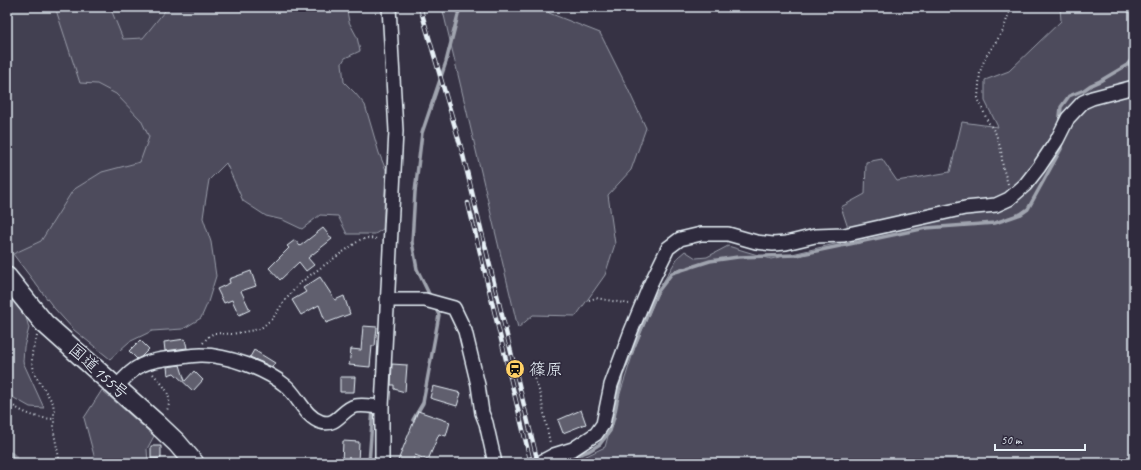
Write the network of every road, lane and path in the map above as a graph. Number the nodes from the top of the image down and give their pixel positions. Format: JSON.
{"nodes":[{"id":1,"x":389,"y":7,"type":"edge"},
{"id":2,"x":1011,"y":7,"type":"edge"},
{"id":3,"x":1134,"y":87,"type":"edge"},
{"id":4,"x":1013,"y":195,"type":"junction"},
{"id":5,"x":390,"y":240,"type":"junction"},
{"id":6,"x":7,"y":277,"type":"edge"},
{"id":7,"x":387,"y":300,"type":"junction"},
{"id":8,"x":589,"y":300,"type":"dead end"},
{"id":9,"x":642,"y":304,"type":"junction"},
{"id":10,"x":44,"y":323,"type":"junction"},
{"id":11,"x":202,"y":355,"type":"junction"},
{"id":12,"x":144,"y":364,"type":"junction"},
{"id":13,"x":533,"y":374,"type":"dead end"},
{"id":14,"x":117,"y":387,"type":"junction"},
{"id":15,"x":7,"y":402,"type":"edge"},
{"id":16,"x":382,"y":407,"type":"junction"},
{"id":17,"x":54,"y":418,"type":"junction"},
{"id":18,"x":156,"y":423,"type":"junction"},
{"id":19,"x":554,"y":455,"type":"junction"},
{"id":20,"x":60,"y":463,"type":"edge"},
{"id":21,"x":194,"y":463,"type":"edge"},
{"id":22,"x":382,"y":463,"type":"edge"},
{"id":23,"x":494,"y":463,"type":"edge"},
{"id":24,"x":539,"y":463,"type":"edge"}],
"edges":[{"from":1,"to":5,"type":"street"},
{"from":2,"to":4,"type":"path"},
{"from":3,"to":4,"type":"street"},
{"from":4,"to":9,"type":"street"},
{"from":5,"to":7,"type":"street"},
{"from":5,"to":11,"type":"path"},
{"from":6,"to":10,"type":"highway","name":"国道155号"},
{"from":7,"to":16,"type":"street"},
{"from":7,"to":23,"type":"street"},
{"from":8,"to":9,"type":"path"},
{"from":9,"to":19,"type":"street"},
{"from":10,"to":14,"type":"highway","name":"国道155号"},
{"from":10,"to":17,"type":"path"},
{"from":11,"to":12,"type":"street"},
{"from":11,"to":16,"type":"street"},
{"from":12,"to":14,"type":"street"},
{"from":12,"to":18,"type":"path"},
{"from":13,"to":19,"type":"path"},
{"from":14,"to":18,"type":"highway","name":"国道155号"},
{"from":15,"to":17,"type":"path"},
{"from":16,"to":22,"type":"street"},
{"from":17,"to":20,"type":"path"},
{"from":18,"to":21,"type":"highway","name":"国道155号"},
{"from":19,"to":24,"type":"street"}]}
